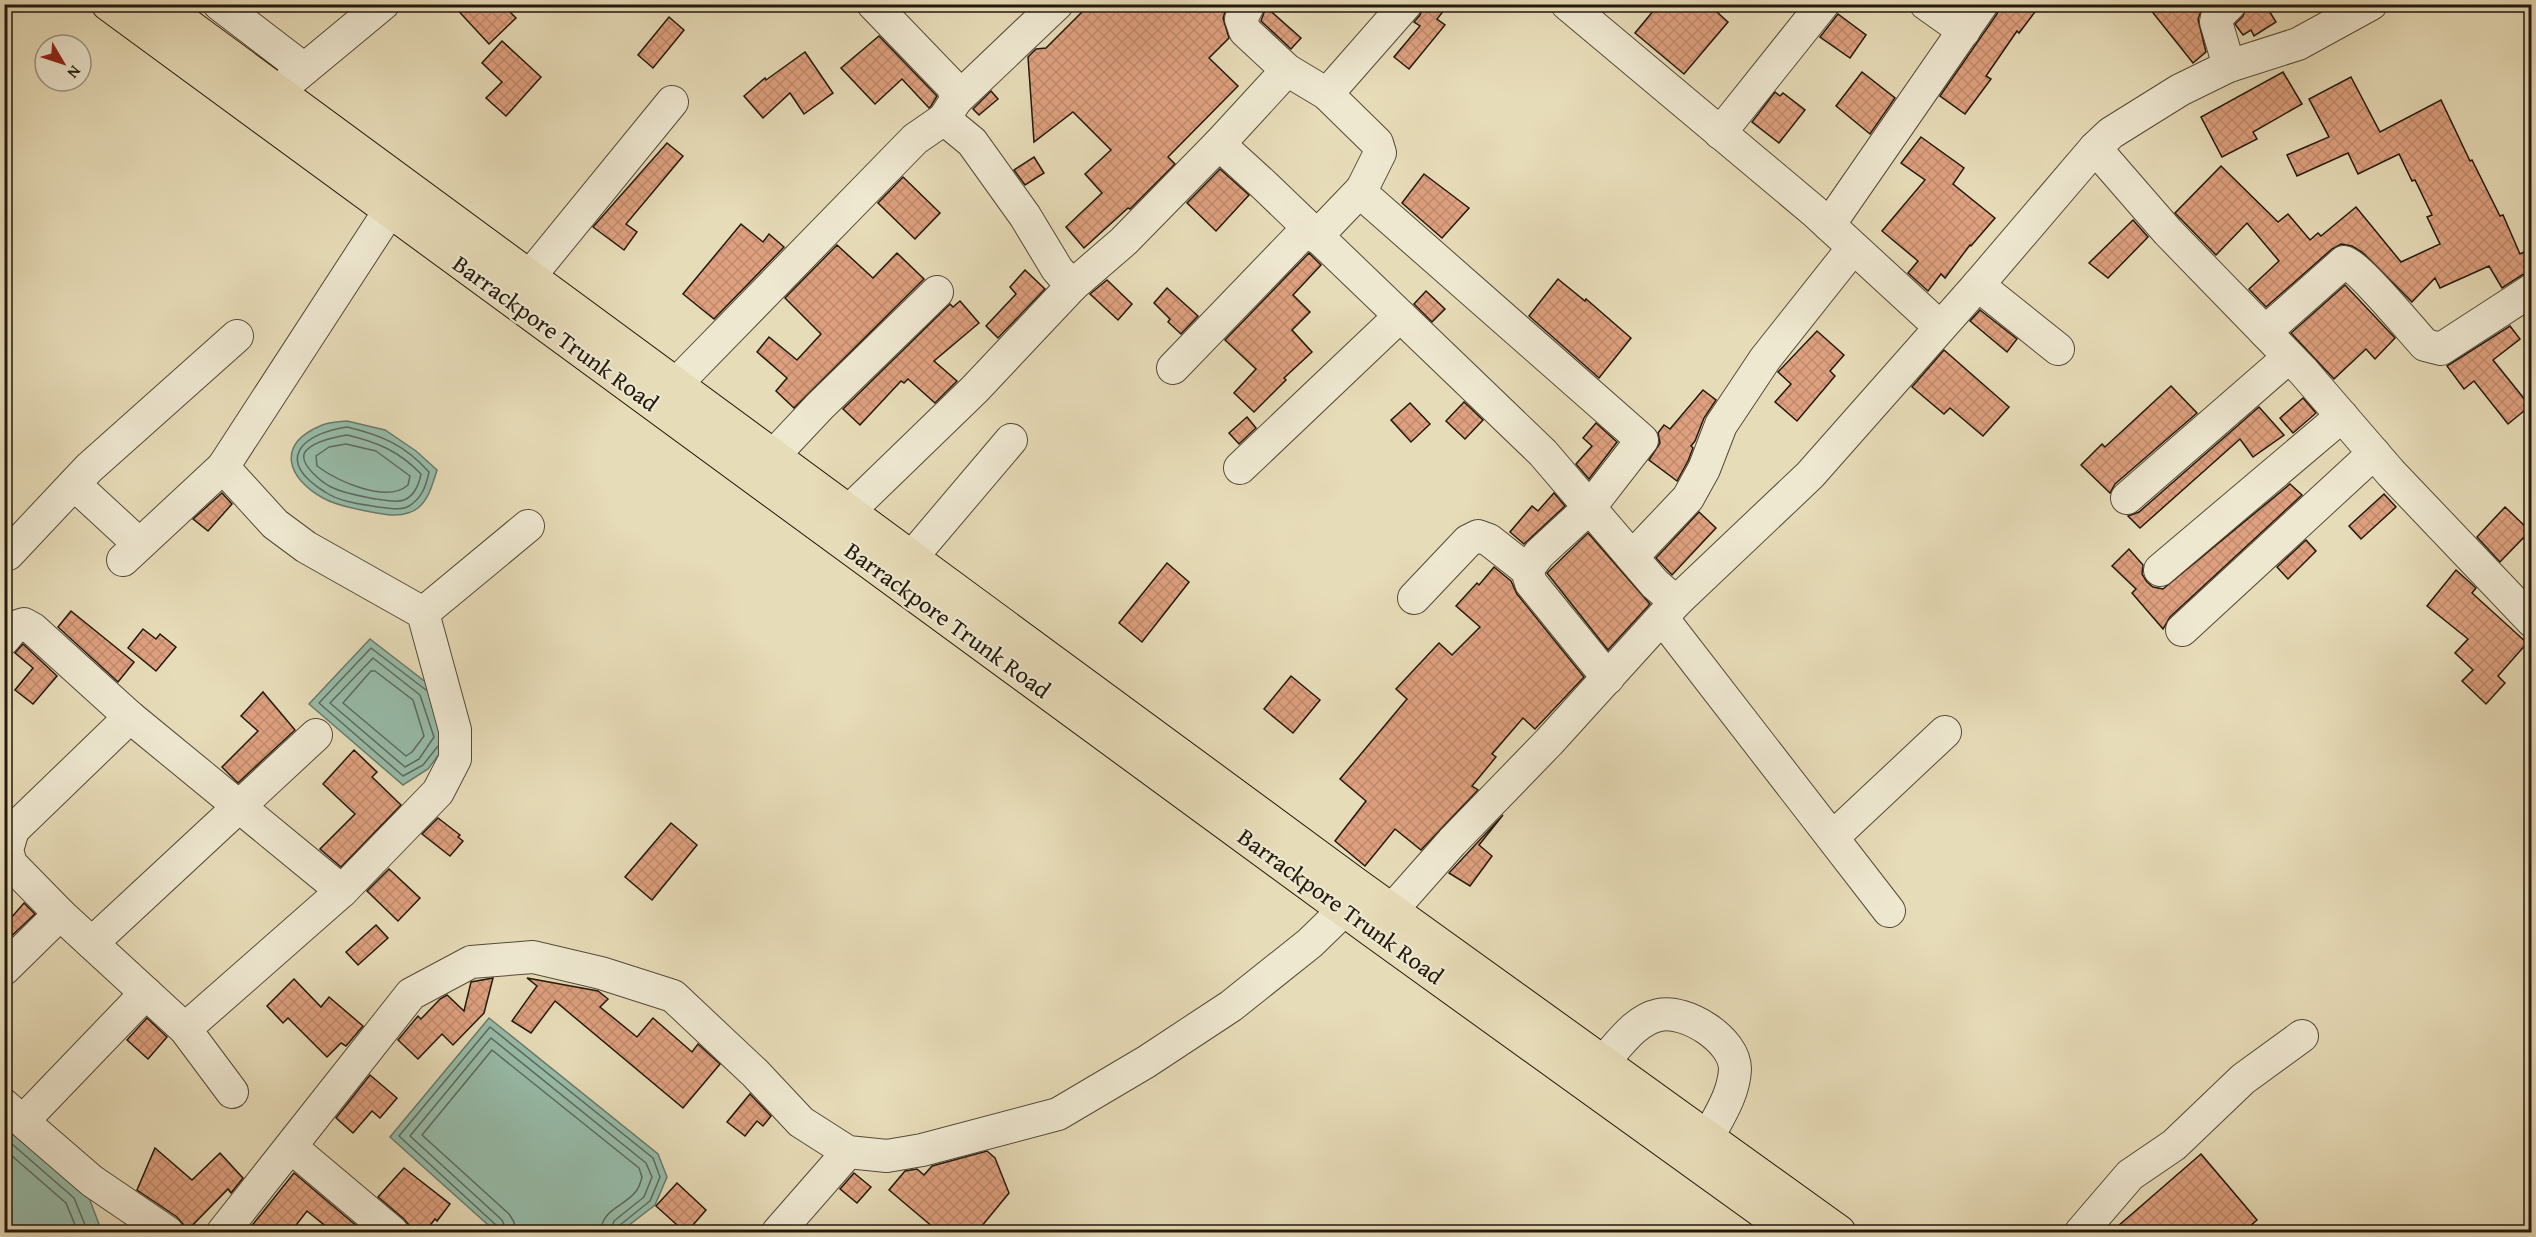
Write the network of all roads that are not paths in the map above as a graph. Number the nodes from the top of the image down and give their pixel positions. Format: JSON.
{"nodes":[{"id":1,"x":108,"y":4,"type":"edge"},
{"id":2,"x":159,"y":4,"type":"edge"},
{"id":3,"x":219,"y":4,"type":"edge"},
{"id":4,"x":382,"y":4,"type":"edge"},
{"id":5,"x":873,"y":4,"type":"edge"},
{"id":6,"x":1057,"y":4,"type":"edge"},
{"id":7,"x":1249,"y":4,"type":"edge"},
{"id":8,"x":1406,"y":4,"type":"edge"},
{"id":9,"x":1822,"y":4,"type":"edge"},
{"id":10,"x":1926,"y":4,"type":"edge"},
{"id":11,"x":1982,"y":4,"type":"edge"},
{"id":12,"x":2230,"y":4,"type":"edge"},
{"id":13,"x":2371,"y":4,"type":"edge"},
{"id":14,"x":1574,"y":6,"type":"edge"},
{"id":15,"x":1964,"y":31,"type":"junction"},
{"id":16,"x":2229,"y":66,"type":"junction"},
{"id":17,"x":304,"y":69,"type":"junction"},
{"id":18,"x":1287,"y":70,"type":"junction"},
{"id":19,"x":278,"y":91,"type":"junction"},
{"id":20,"x":1327,"y":94,"type":"junction"},
{"id":21,"x":672,"y":102,"type":"dead end"},
{"id":22,"x":950,"y":110,"type":"junction"},
{"id":23,"x":1720,"y":133,"type":"junction"},
{"id":24,"x":1219,"y":144,"type":"junction"},
{"id":25,"x":2095,"y":148,"type":"junction"},
{"id":26,"x":1362,"y":189,"type":"junction"},
{"id":27,"x":390,"y":210,"type":"junction"},
{"id":28,"x":1829,"y":225,"type":"junction"},
{"id":29,"x":1312,"y":232,"type":"junction"},
{"id":30,"x":1853,"y":248,"type":"junction"},
{"id":31,"x":530,"y":276,"type":"junction"},
{"id":32,"x":1978,"y":285,"type":"junction"},
{"id":33,"x":1072,"y":286,"type":"junction"},
{"id":34,"x":2532,"y":290,"type":"edge"},
{"id":35,"x":937,"y":292,"type":"dead end"},
{"id":36,"x":1400,"y":316,"type":"junction"},
{"id":37,"x":1940,"y":327,"type":"junction"},
{"id":38,"x":2265,"y":333,"type":"junction"},
{"id":39,"x":237,"y":336,"type":"dead end"},
{"id":40,"x":2058,"y":349,"type":"dead end"},
{"id":41,"x":2289,"y":357,"type":"junction"},
{"id":42,"x":1173,"y":368,"type":"dead end"},
{"id":43,"x":676,"y":384,"type":"junction"},
{"id":44,"x":2342,"y":416,"type":"junction"},
{"id":45,"x":1011,"y":440,"type":"dead end"},
{"id":46,"x":2374,"y":453,"type":"junction"},
{"id":47,"x":773,"y":456,"type":"junction"},
{"id":48,"x":223,"y":467,"type":"junction"},
{"id":49,"x":1240,"y":468,"type":"dead end"},
{"id":50,"x":74,"y":484,"type":"junction"},
{"id":51,"x":2127,"y":498,"type":"dead end"},
{"id":52,"x":1590,"y":507,"type":"junction"},
{"id":53,"x":848,"y":512,"type":"junction"},
{"id":54,"x":528,"y":526,"type":"dead end"},
{"id":55,"x":8,"y":555,"type":"dead end"},
{"id":56,"x":911,"y":558,"type":"junction"},
{"id":57,"x":1632,"y":558,"type":"junction"},
{"id":58,"x":1527,"y":570,"type":"junction"},
{"id":59,"x":2160,"y":570,"type":"dead end"},
{"id":60,"x":1414,"y":598,"type":"dead end"},
{"id":61,"x":1670,"y":610,"type":"junction"},
{"id":62,"x":423,"y":613,"type":"junction"},
{"id":63,"x":2532,"y":621,"type":"edge"},
{"id":64,"x":2182,"y":630,"type":"dead end"},
{"id":65,"x":4,"y":639,"type":"edge"},
{"id":66,"x":1608,"y":678,"type":"junction"},
{"id":67,"x":130,"y":717,"type":"junction"},
{"id":68,"x":1946,"y":732,"type":"dead end"},
{"id":69,"x":316,"y":735,"type":"dead end"},
{"id":70,"x":240,"y":807,"type":"junction"},
{"id":71,"x":9,"y":827,"type":"edge"},
{"id":72,"x":1833,"y":837,"type":"junction"},
{"id":73,"x":8,"y":868,"type":"edge"},
{"id":74,"x":342,"y":891,"type":"junction"},
{"id":75,"x":1345,"y":909,"type":"junction"},
{"id":76,"x":1889,"y":911,"type":"dead end"},
{"id":77,"x":60,"y":914,"type":"junction"},
{"id":78,"x":1383,"y":921,"type":"junction"},
{"id":79,"x":92,"y":943,"type":"junction"},
{"id":80,"x":4,"y":969,"type":"edge"},
{"id":81,"x":146,"y":993,"type":"junction"},
{"id":82,"x":185,"y":1029,"type":"junction"},
{"id":83,"x":2302,"y":1036,"type":"dead end"},
{"id":84,"x":1604,"y":1062,"type":"junction"},
{"id":85,"x":232,"y":1092,"type":"dead end"},
{"id":86,"x":14,"y":1113,"type":"edge"},
{"id":87,"x":1708,"y":1137,"type":"junction"},
{"id":88,"x":291,"y":1147,"type":"junction"},
{"id":89,"x":855,"y":1153,"type":"junction"},
{"id":90,"x":888,"y":1176,"type":"dead end"},
{"id":91,"x":167,"y":1233,"type":"edge"},
{"id":92,"x":223,"y":1233,"type":"edge"},
{"id":93,"x":393,"y":1233,"type":"edge"},
{"id":94,"x":778,"y":1233,"type":"edge"},
{"id":95,"x":1791,"y":1233,"type":"edge"},
{"id":96,"x":1839,"y":1233,"type":"edge"},
{"id":97,"x":2081,"y":1233,"type":"edge"}],
"edges":[{"from":1,"to":27,"type":"main road","name":"Barrackpore Trunk Road"},
{"from":2,"to":19,"type":"main road","name":"Barrackpore Trunk Road"},
{"from":3,"to":17,"type":"street"},
{"from":4,"to":17,"type":"street"},
{"from":5,"to":22,"type":"street"},
{"from":6,"to":22,"type":"street"},
{"from":7,"to":18,"type":"street"},
{"from":8,"to":20,"type":"street"},
{"from":9,"to":23,"type":"street"},
{"from":10,"to":15,"type":"street"},
{"from":11,"to":15,"type":"street"},
{"from":12,"to":16,"type":"street"},
{"from":13,"to":16,"type":"street"},
{"from":14,"to":23,"type":"street"},
{"from":15,"to":28,"type":"street"},
{"from":16,"to":25,"type":"street"},
{"from":17,"to":19,"type":"street"},
{"from":18,"to":20,"type":"street"},
{"from":18,"to":24,"type":"street"},
{"from":19,"to":31,"type":"main road","name":"Barrackpore Trunk Road"},
{"from":20,"to":26,"type":"street"},
{"from":21,"to":31,"type":"street"},
{"from":22,"to":33,"type":"street"},
{"from":22,"to":43,"type":"street"},
{"from":23,"to":28,"type":"street"},
{"from":24,"to":29,"type":"street"},
{"from":24,"to":33,"type":"street"},
{"from":25,"to":32,"type":"street"},
{"from":25,"to":38,"type":"street"},
{"from":26,"to":29,"type":"street"},
{"from":26,"to":52,"type":"street"},
{"from":27,"to":48,"type":"street"},
{"from":27,"to":75,"type":"main road","name":"Barrackpore Trunk Road"},
{"from":28,"to":30,"type":"street"},
{"from":29,"to":36,"type":"street"},
{"from":29,"to":42,"type":"street"},
{"from":30,"to":37,"type":"street"},
{"from":30,"to":57,"type":"street"},
{"from":31,"to":43,"type":"main road","name":"Barrackpore Trunk Road"},
{"from":32,"to":37,"type":"street"},
{"from":32,"to":40,"type":"street"},
{"from":33,"to":53,"type":"street"},
{"from":34,"to":38,"type":"street"},
{"from":35,"to":47,"type":"street"},
{"from":36,"to":49,"type":"street"},
{"from":36,"to":52,"type":"street"},
{"from":37,"to":61,"type":"street"},
{"from":38,"to":41,"type":"street"},
{"from":39,"to":50,"type":"street"},
{"from":41,"to":44,"type":"street"},
{"from":41,"to":51,"type":"street"},
{"from":43,"to":47,"type":"main road","name":"Barrackpore Trunk Road"},
{"from":44,"to":46,"type":"street"},
{"from":44,"to":59,"type":"street"},
{"from":45,"to":56,"type":"street"},
{"from":46,"to":63,"type":"street"},
{"from":46,"to":64,"type":"street"},
{"from":47,"to":53,"type":"main road","name":"Barrackpore Trunk Road"},
{"from":48,"to":50,"type":"street"},
{"from":48,"to":62,"type":"street"},
{"from":50,"to":55,"type":"street"},
{"from":52,"to":57,"type":"street"},
{"from":52,"to":58,"type":"street"},
{"from":53,"to":56,"type":"main road","name":"Barrackpore Trunk Road"},
{"from":54,"to":62,"type":"street"},
{"from":56,"to":78,"type":"main road","name":"Barrackpore Trunk Road"},
{"from":57,"to":61,"type":"street"},
{"from":58,"to":60,"type":"street"},
{"from":58,"to":66,"type":"street"},
{"from":61,"to":66,"type":"street"},
{"from":61,"to":72,"type":"street"},
{"from":62,"to":74,"type":"street"},
{"from":65,"to":67,"type":"street"},
{"from":66,"to":78,"type":"street"},
{"from":67,"to":70,"type":"street"},
{"from":67,"to":71,"type":"street"},
{"from":68,"to":72,"type":"street"},
{"from":69,"to":70,"type":"street"},
{"from":70,"to":74,"type":"street"},
{"from":70,"to":79,"type":"street"},
{"from":71,"to":73,"type":"street"},
{"from":72,"to":76,"type":"street"},
{"from":73,"to":77,"type":"street"},
{"from":74,"to":82,"type":"street"},
{"from":75,"to":78,"type":"main road","name":"Barrackpore Trunk Road"},
{"from":75,"to":89,"type":"street"},
{"from":77,"to":79,"type":"street"},
{"from":77,"to":80,"type":"street"},
{"from":78,"to":84,"type":"main road","name":"Barrackpore Trunk Road"},
{"from":78,"to":95,"type":"main road","name":"Barrackpore Trunk Road"},
{"from":79,"to":81,"type":"street"},
{"from":81,"to":82,"type":"street"},
{"from":81,"to":86,"type":"street"},
{"from":82,"to":85,"type":"street"},
{"from":83,"to":97,"type":"street"},
{"from":84,"to":87,"type":"main road","name":"Barrackpore Trunk Road"},
{"from":84,"to":87,"type":"street"},
{"from":86,"to":91,"type":"street"},
{"from":87,"to":96,"type":"main road","name":"Barrackpore Trunk Road"},
{"from":88,"to":89,"type":"street"},
{"from":88,"to":92,"type":"street"},
{"from":88,"to":93,"type":"street"},
{"from":89,"to":90,"type":"street"},
{"from":89,"to":94,"type":"street"}]}
